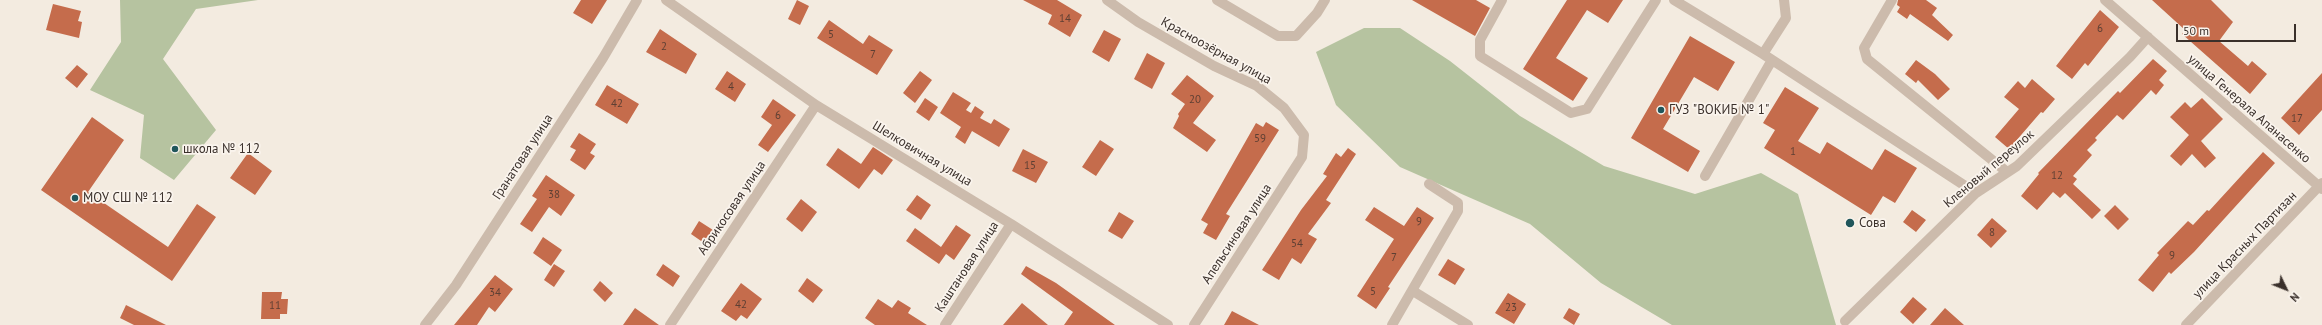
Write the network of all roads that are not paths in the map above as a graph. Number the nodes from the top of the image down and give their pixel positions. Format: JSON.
{"nodes":[{"id":1,"x":637,"y":0,"type":"edge"},
{"id":2,"x":666,"y":0,"type":"edge"},
{"id":3,"x":1107,"y":0,"type":"edge"},
{"id":4,"x":1217,"y":0,"type":"edge"},
{"id":5,"x":1325,"y":0,"type":"edge"},
{"id":6,"x":1502,"y":0,"type":"edge"},
{"id":7,"x":1656,"y":0,"type":"edge"},
{"id":8,"x":1674,"y":0,"type":"edge"},
{"id":9,"x":1784,"y":0,"type":"edge"},
{"id":10,"x":1892,"y":0,"type":"edge"},
{"id":11,"x":2105,"y":0,"type":"edge"},
{"id":12,"x":2148,"y":37,"type":"junction"},
{"id":13,"x":1762,"y":54,"type":"junction"},
{"id":14,"x":1772,"y":60,"type":"junction"},
{"id":15,"x":816,"y":105,"type":"junction"},
{"id":16,"x":1302,"y":157,"type":"joint"},
{"id":17,"x":2007,"y":172,"type":"junction"},
{"id":18,"x":1705,"y":176,"type":"dead end"},
{"id":19,"x":1429,"y":184,"type":"dead end"},
{"id":20,"x":2321,"y":186,"type":"edge"},
{"id":21,"x":1976,"y":193,"type":"junction"},
{"id":22,"x":1011,"y":224,"type":"junction"},
{"id":23,"x":1413,"y":291,"type":"junction"},
{"id":24,"x":1846,"y":321,"type":"dead end"},
{"id":25,"x":425,"y":325,"type":"edge"},
{"id":26,"x":670,"y":325,"type":"edge"},
{"id":27,"x":945,"y":325,"type":"edge"},
{"id":28,"x":1168,"y":325,"type":"edge"},
{"id":29,"x":1194,"y":325,"type":"edge"},
{"id":30,"x":1392,"y":325,"type":"edge"},
{"id":31,"x":1468,"y":325,"type":"edge"},
{"id":32,"x":2186,"y":325,"type":"edge"}],
"edges":[{"from":1,"to":25,"type":"street","name":"Гранатовая улица"},
{"from":2,"to":15,"type":"street","name":"Шелковичная улица"},
{"from":3,"to":16,"type":"street","name":"Красноозёрная улица"},
{"from":4,"to":5,"type":"street"},
{"from":6,"to":7,"type":"street"},
{"from":8,"to":13,"type":"street"},
{"from":9,"to":13,"type":"street"},
{"from":10,"to":17,"type":"street"},
{"from":11,"to":12,"type":"street","name":"улица Генерала Апанасенко"},
{"from":12,"to":17,"type":"street","name":"Кленовый переулок"},
{"from":12,"to":20,"type":"street","name":"улица Генерала Апанасенко"},
{"from":13,"to":14,"type":"street"},
{"from":14,"to":18,"type":"street"},
{"from":14,"to":21,"type":"street"},
{"from":15,"to":22,"type":"street","name":"Шелковичная улица"},
{"from":15,"to":26,"type":"street","name":"Абрикосовая улица"},
{"from":16,"to":29,"type":"street","name":"Апельсиновая улица"},
{"from":17,"to":21,"type":"street","name":"Кленовый переулок"},
{"from":19,"to":23,"type":"street"},
{"from":20,"to":32,"type":"street","name":"улица Красных Партизан"},
{"from":21,"to":24,"type":"street","name":"Кленовый переулок"},
{"from":22,"to":27,"type":"street","name":"Каштановая улица"},
{"from":22,"to":28,"type":"street","name":"Шелковичная улица"},
{"from":23,"to":30,"type":"street"},
{"from":23,"to":31,"type":"street"}]}
